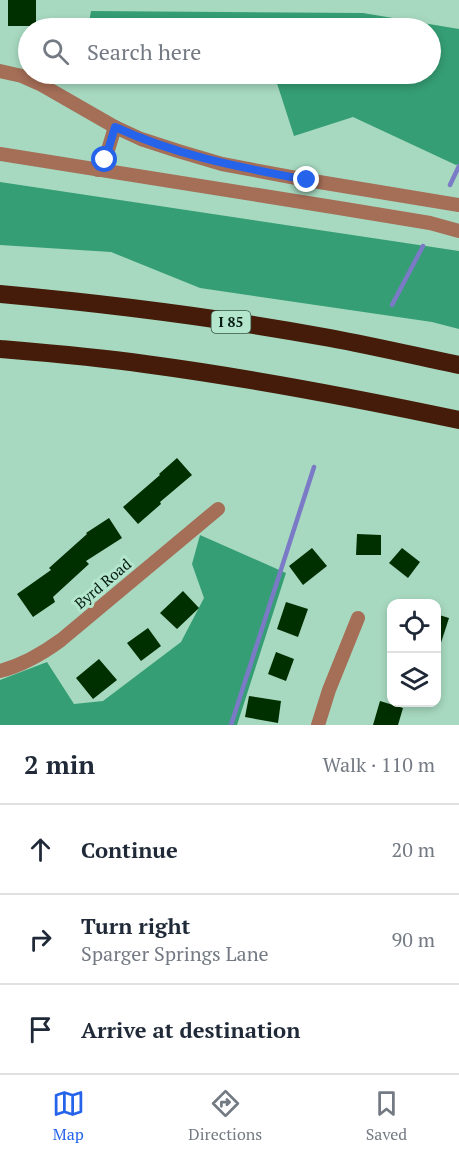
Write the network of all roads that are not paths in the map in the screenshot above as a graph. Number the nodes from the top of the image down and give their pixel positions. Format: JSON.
{"nodes":[{"id":1,"x":0,"y":71,"type":"edge"},
{"id":2,"x":18,"y":75,"type":"edge"},
{"id":3,"x":40,"y":84,"type":"edge"},
{"id":4,"x":115,"y":127,"type":"junction"},
{"id":5,"x":0,"y":154,"type":"edge"},
{"id":6,"x":99,"y":170,"type":"junction"},
{"id":7,"x":459,"y":205,"type":"edge"},
{"id":8,"x":459,"y":231,"type":"edge"},
{"id":9,"x":0,"y":294,"type":"edge"},
{"id":10,"x":0,"y":349,"type":"edge"},
{"id":11,"x":459,"y":365,"type":"edge"},
{"id":12,"x":459,"y":420,"type":"edge"},
{"id":13,"x":218,"y":509,"type":"dead end"},
{"id":14,"x":358,"y":618,"type":"dead end"},
{"id":15,"x":0,"y":671,"type":"edge"},
{"id":16,"x":318,"y":725,"type":"edge"}],
"edges":[{"from":1,"to":2,"type":"street"},
{"from":3,"to":4,"type":"street"},
{"from":4,"to":6,"type":"street"},
{"from":4,"to":7,"type":"street"},
{"from":5,"to":6,"type":"street"},
{"from":6,"to":8,"type":"street"},
{"from":9,"to":11,"type":"highway","number":"I 85"},
{"from":10,"to":12,"type":"highway"},
{"from":13,"to":15,"type":"street","name":"Byrd Road"},
{"from":14,"to":16,"type":"street"}]}
